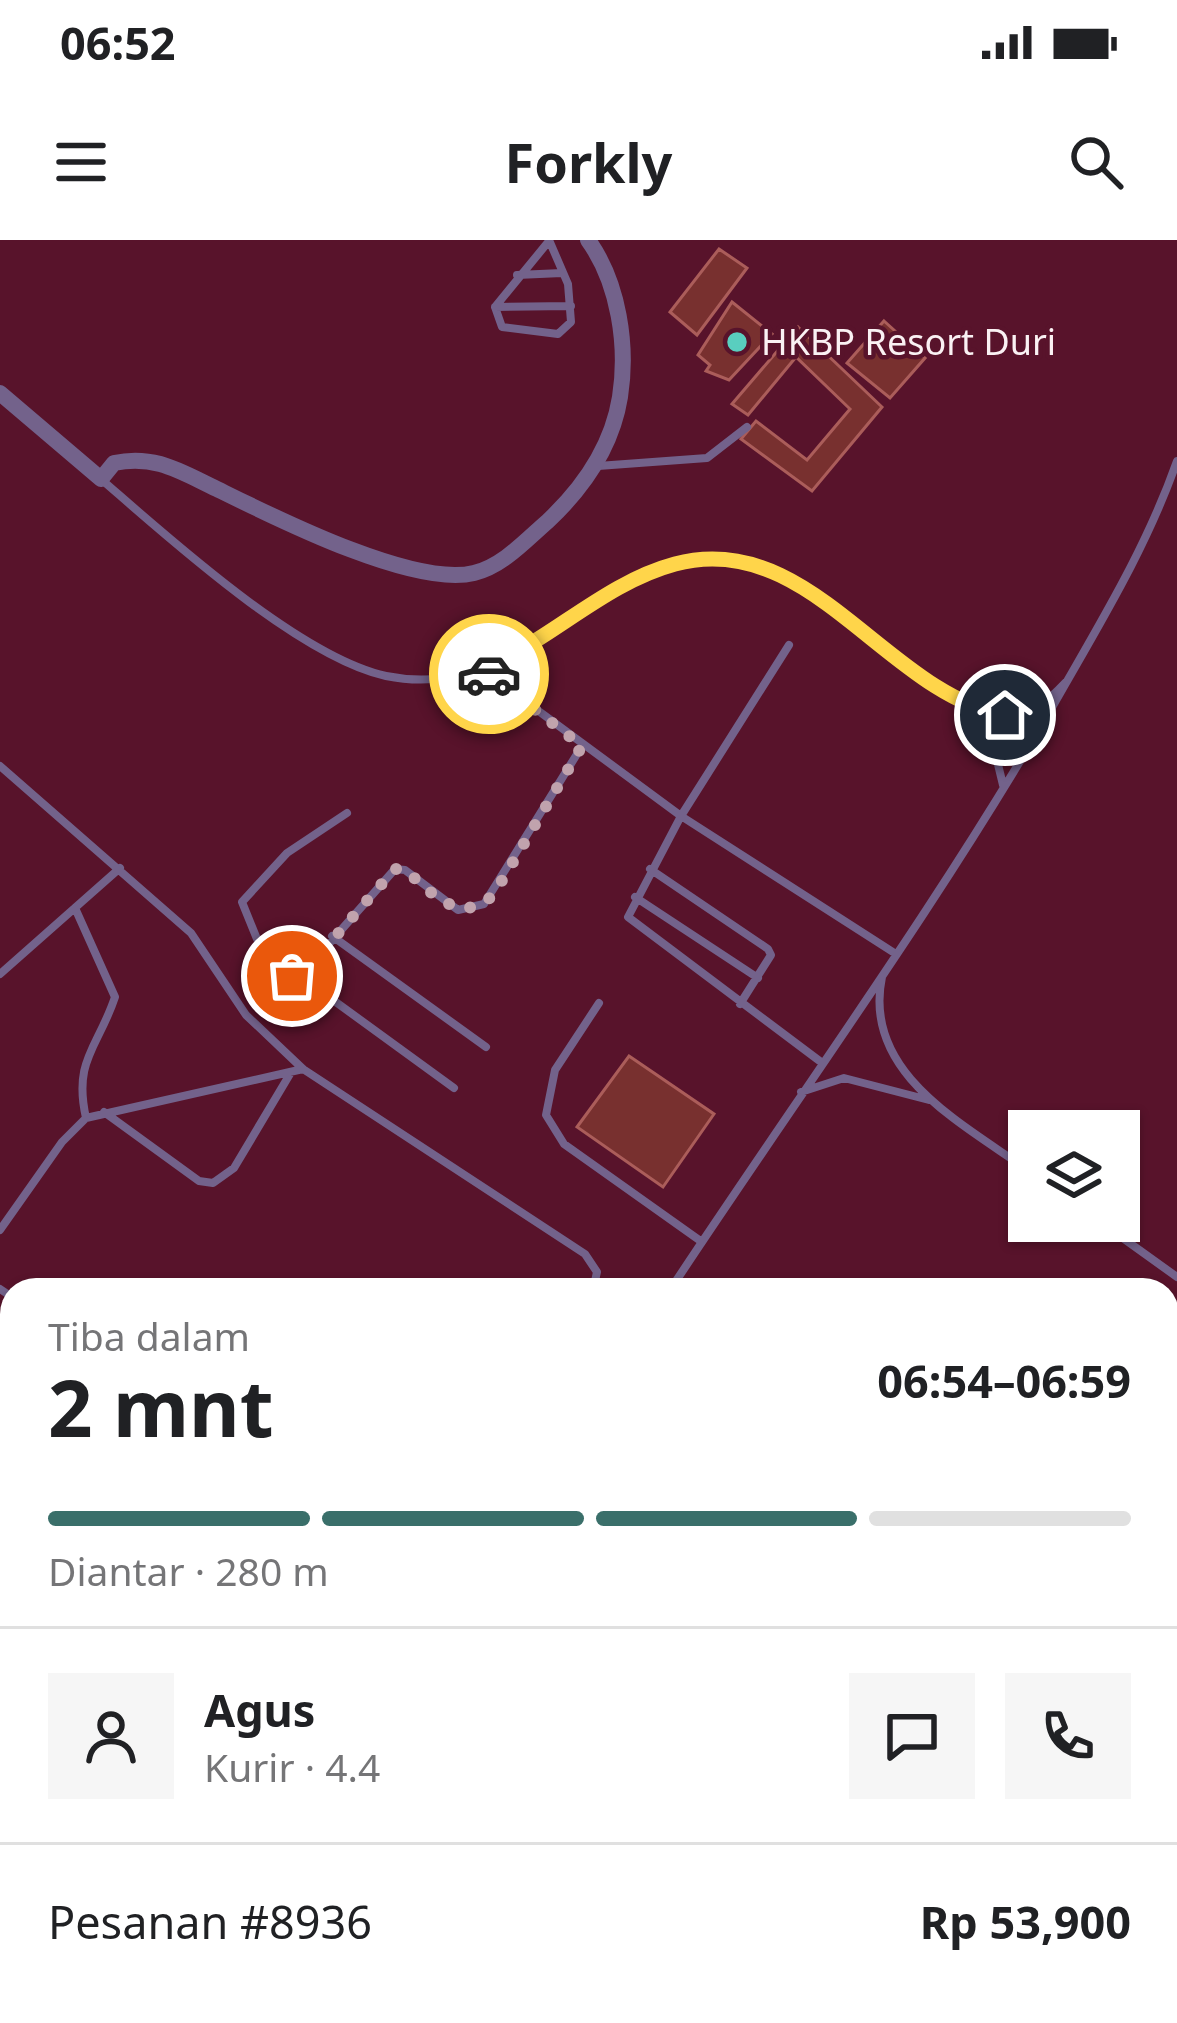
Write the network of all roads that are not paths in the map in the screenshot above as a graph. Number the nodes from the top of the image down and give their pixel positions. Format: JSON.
{"nodes":[{"id":1,"x":588,"y":240,"type":"edge"},
{"id":2,"x":549,"y":241,"type":"edge"},
{"id":3,"x":563,"y":273,"type":"junction"},
{"id":4,"x":516,"y":275,"type":"junction"},
{"id":5,"x":571,"y":306,"type":"junction"},
{"id":6,"x":495,"y":307,"type":"junction"},
{"id":7,"x":0,"y":393,"type":"edge"},
{"id":8,"x":747,"y":427,"type":"dead end"},
{"id":9,"x":1177,"y":461,"type":"edge"},
{"id":10,"x":595,"y":466,"type":"junction"},
{"id":11,"x":101,"y":479,"type":"junction"},
{"id":12,"x":789,"y":645,"type":"dead end"},
{"id":13,"x":482,"y":669,"type":"junction"},
{"id":14,"x":1066,"y":682,"type":"junction"},
{"id":15,"x":956,"y":699,"type":"junction"},
{"id":16,"x":582,"y":746,"type":"junction"},
{"id":17,"x":0,"y":766,"type":"edge"},
{"id":18,"x":994,"y":804,"type":"junction"},
{"id":19,"x":347,"y":813,"type":"dead end"},
{"id":20,"x":681,"y":816,"type":"junction"},
{"id":21,"x":120,"y":868,"type":"junction"},
{"id":22,"x":650,"y":868,"type":"junction"},
{"id":23,"x":635,"y":897,"type":"junction"},
{"id":24,"x":75,"y":908,"type":"junction"},
{"id":25,"x":332,"y":936,"type":"junction"},
{"id":26,"x":896,"y":954,"type":"junction"},
{"id":27,"x":883,"y":973,"type":"junction"},
{"id":28,"x":0,"y":974,"type":"edge"},
{"id":29,"x":299,"y":976,"type":"junction"},
{"id":30,"x":758,"y":978,"type":"junction"},
{"id":31,"x":599,"y":1003,"type":"dead end"},
{"id":32,"x":740,"y":1004,"type":"junction"},
{"id":33,"x":486,"y":1047,"type":"dead end"},
{"id":34,"x":821,"y":1062,"type":"junction"},
{"id":35,"x":303,"y":1069,"type":"junction"},
{"id":36,"x":291,"y":1072,"type":"junction"},
{"id":37,"x":454,"y":1088,"type":"dead end"},
{"id":38,"x":801,"y":1092,"type":"junction"},
{"id":39,"x":931,"y":1101,"type":"junction"},
{"id":40,"x":103,"y":1111,"type":"junction"},
{"id":41,"x":86,"y":1118,"type":"junction"},
{"id":42,"x":1008,"y":1156,"type":"edge"},
{"id":43,"x":0,"y":1230,"type":"edge"},
{"id":44,"x":702,"y":1242,"type":"junction"},
{"id":45,"x":1129,"y":1242,"type":"edge"},
{"id":46,"x":1177,"y":1277,"type":"edge"},
{"id":47,"x":596,"y":1278,"type":"edge"},
{"id":48,"x":678,"y":1278,"type":"edge"}],
"edges":[{"from":1,"to":10,"type":"street"},
{"from":2,"to":3,"type":"lane"},
{"from":2,"to":4,"type":"lane"},
{"from":3,"to":4,"type":"lane"},
{"from":3,"to":5,"type":"lane"},
{"from":4,"to":6,"type":"lane"},
{"from":5,"to":6,"type":"lane"},
{"from":5,"to":6,"type":"lane"},
{"from":7,"to":11,"type":"street"},
{"from":8,"to":10,"type":"lane"},
{"from":9,"to":14,"type":"lane"},
{"from":10,"to":11,"type":"street"},
{"from":11,"to":13,"type":"lane"},
{"from":12,"to":20,"type":"lane"},
{"from":13,"to":15,"type":"lane"},
{"from":13,"to":16,"type":"lane"},
{"from":14,"to":15,"type":"lane"},
{"from":14,"to":18,"type":"lane"},
{"from":15,"to":18,"type":"lane"},
{"from":16,"to":20,"type":"lane"},
{"from":16,"to":25,"type":"lane"},
{"from":17,"to":21,"type":"lane"},
{"from":18,"to":26,"type":"lane"},
{"from":19,"to":29,"type":"lane"},
{"from":20,"to":22,"type":"lane"},
{"from":20,"to":26,"type":"lane"},
{"from":21,"to":24,"type":"lane"},
{"from":21,"to":35,"type":"lane"},
{"from":22,"to":23,"type":"lane"},
{"from":22,"to":30,"type":"lane"},
{"from":23,"to":30,"type":"lane"},
{"from":23,"to":32,"type":"lane"},
{"from":24,"to":28,"type":"lane"},
{"from":24,"to":41,"type":"lane"},
{"from":25,"to":29,"type":"lane"},
{"from":25,"to":33,"type":"lane"},
{"from":26,"to":27,"type":"lane"},
{"from":27,"to":34,"type":"lane"},
{"from":27,"to":39,"type":"lane"},
{"from":29,"to":37,"type":"lane"},
{"from":30,"to":32,"type":"lane"},
{"from":31,"to":44,"type":"lane"},
{"from":32,"to":34,"type":"lane"},
{"from":34,"to":38,"type":"lane"},
{"from":35,"to":36,"type":"lane"},
{"from":35,"to":47,"type":"lane"},
{"from":36,"to":40,"type":"lane"},
{"from":36,"to":40,"type":"lane"},
{"from":38,"to":39,"type":"lane"},
{"from":38,"to":44,"type":"lane"},
{"from":39,"to":42,"type":"lane"},
{"from":40,"to":41,"type":"lane"},
{"from":41,"to":43,"type":"lane"},
{"from":44,"to":48,"type":"lane"},
{"from":45,"to":46,"type":"lane"}]}
